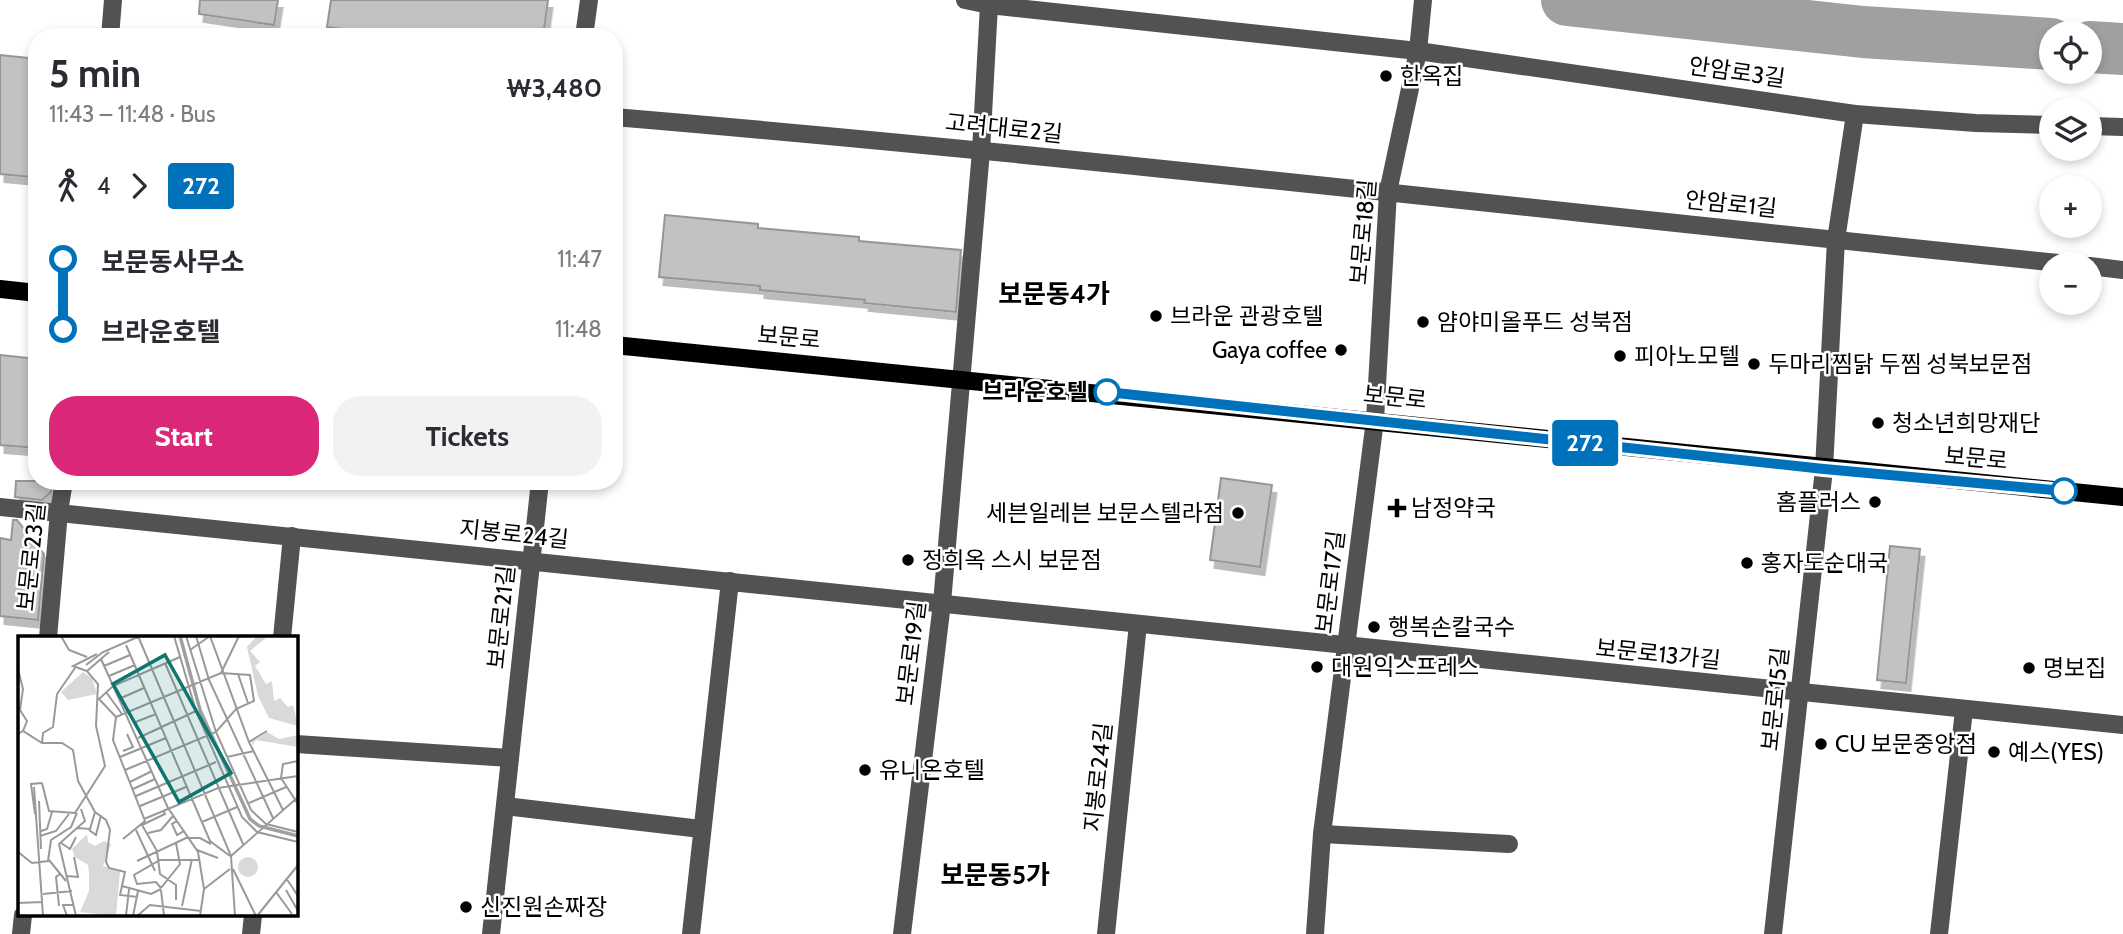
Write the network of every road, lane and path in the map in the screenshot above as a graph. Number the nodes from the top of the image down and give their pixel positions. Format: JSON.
{"nodes":[{"id":1,"x":113,"y":0,"type":"edge"},
{"id":2,"x":589,"y":0,"type":"edge"},
{"id":3,"x":965,"y":0,"type":"edge"},
{"id":4,"x":1423,"y":0,"type":"edge"},
{"id":5,"x":989,"y":5,"type":"junction"},
{"id":6,"x":111,"y":28,"type":"edge"},
{"id":7,"x":585,"y":28,"type":"edge"},
{"id":8,"x":1418,"y":51,"type":"junction"},
{"id":9,"x":1854,"y":114,"type":"junction"},
{"id":10,"x":623,"y":118,"type":"edge"},
{"id":11,"x":2039,"y":125,"type":"edge"},
{"id":12,"x":2102,"y":126,"type":"edge"},
{"id":13,"x":2123,"y":127,"type":"edge"},
{"id":14,"x":981,"y":150,"type":"junction"},
{"id":15,"x":1388,"y":192,"type":"junction"},
{"id":16,"x":1836,"y":240,"type":"junction"},
{"id":17,"x":2039,"y":261,"type":"edge"},
{"id":18,"x":2102,"y":267,"type":"edge"},
{"id":19,"x":2123,"y":270,"type":"edge"},
{"id":20,"x":0,"y":289,"type":"edge"},
{"id":21,"x":28,"y":292,"type":"edge"},
{"id":22,"x":623,"y":346,"type":"edge"},
{"id":23,"x":960,"y":377,"type":"junction"},
{"id":24,"x":1375,"y":420,"type":"junction"},
{"id":25,"x":1824,"y":469,"type":"junction"},
{"id":26,"x":63,"y":490,"type":"edge"},
{"id":27,"x":539,"y":490,"type":"edge"},
{"id":28,"x":2123,"y":497,"type":"edge"},
{"id":29,"x":0,"y":507,"type":"edge"},
{"id":30,"x":59,"y":512,"type":"junction"},
{"id":31,"x":292,"y":536,"type":"junction"},
{"id":32,"x":531,"y":560,"type":"junction"},
{"id":33,"x":730,"y":581,"type":"junction"},
{"id":34,"x":942,"y":603,"type":"junction"},
{"id":35,"x":1138,"y":624,"type":"junction"},
{"id":36,"x":48,"y":636,"type":"edge"},
{"id":37,"x":282,"y":636,"type":"edge"},
{"id":38,"x":1347,"y":646,"type":"junction"},
{"id":39,"x":1801,"y":694,"type":"junction"},
{"id":40,"x":1964,"y":710,"type":"junction"},
{"id":41,"x":2123,"y":725,"type":"edge"},
{"id":42,"x":298,"y":744,"type":"edge"},
{"id":43,"x":510,"y":758,"type":"junction"},
{"id":44,"x":505,"y":806,"type":"junction"},
{"id":45,"x":701,"y":829,"type":"junction"},
{"id":46,"x":1322,"y":834,"type":"junction"},
{"id":47,"x":1510,"y":844,"type":"dead end"},
{"id":48,"x":23,"y":916,"type":"edge"},
{"id":49,"x":253,"y":916,"type":"edge"},
{"id":50,"x":21,"y":934,"type":"edge"},
{"id":51,"x":251,"y":934,"type":"edge"},
{"id":52,"x":491,"y":934,"type":"edge"},
{"id":53,"x":691,"y":934,"type":"edge"},
{"id":54,"x":902,"y":934,"type":"edge"},
{"id":55,"x":1106,"y":934,"type":"edge"},
{"id":56,"x":1315,"y":934,"type":"edge"},
{"id":57,"x":1773,"y":934,"type":"edge"},
{"id":58,"x":1939,"y":934,"type":"edge"}],
"edges":[{"from":1,"to":6,"type":"street"},
{"from":2,"to":7,"type":"street"},
{"from":3,"to":5,"type":"street","name":"안암로3길"},
{"from":4,"to":8,"type":"street","name":"보문로18길"},
{"from":5,"to":8,"type":"street","name":"안암로3길"},
{"from":5,"to":14,"type":"street"},
{"from":8,"to":9,"type":"street","name":"안암로3길"},
{"from":8,"to":15,"type":"street","name":"보문로18길"},
{"from":9,"to":11,"type":"street","name":"안암로3길"},
{"from":9,"to":16,"type":"street"},
{"from":10,"to":14,"type":"street","name":"고려대로2길"},
{"from":12,"to":13,"type":"street"},
{"from":14,"to":15,"type":"street","name":"고려대로2길"},
{"from":14,"to":23,"type":"street"},
{"from":15,"to":16,"type":"street","name":"안암로1길"},
{"from":15,"to":24,"type":"street","name":"보문로18길"},
{"from":16,"to":17,"type":"street","name":"안암로1길"},
{"from":16,"to":25,"type":"street"},
{"from":18,"to":19,"type":"street"},
{"from":20,"to":21,"type":"main road"},
{"from":22,"to":23,"type":"main road","name":"보문로"},
{"from":23,"to":24,"type":"main road","name":"보문로"},
{"from":23,"to":34,"type":"street","name":"보문로19길"},
{"from":24,"to":25,"type":"main road","name":"보문로"},
{"from":24,"to":38,"type":"street","name":"보문로17길"},
{"from":25,"to":28,"type":"main road","name":"보문로"},
{"from":25,"to":39,"type":"street","name":"보문로15길"},
{"from":26,"to":30,"type":"street","name":"보문로23길"},
{"from":27,"to":32,"type":"street","name":"보문로21길"},
{"from":29,"to":30,"type":"street","name":"지봉로24길"},
{"from":30,"to":31,"type":"street","name":"지봉로24길"},
{"from":30,"to":36,"type":"street","name":"보문로23길"},
{"from":31,"to":32,"type":"street","name":"지봉로24길"},
{"from":31,"to":37,"type":"street"},
{"from":32,"to":33,"type":"street","name":"지봉로24길"},
{"from":32,"to":43,"type":"street","name":"보문로21길"},
{"from":33,"to":34,"type":"street","name":"지봉로24길"},
{"from":33,"to":45,"type":"street"},
{"from":34,"to":35,"type":"street","name":"지봉로24길"},
{"from":34,"to":54,"type":"street","name":"보문로19길"},
{"from":35,"to":38,"type":"street","name":"지봉로24길"},
{"from":35,"to":55,"type":"street","name":"지봉로24길"},
{"from":38,"to":39,"type":"street","name":"보문로13가길"},
{"from":38,"to":46,"type":"street","name":"보문로17길"},
{"from":39,"to":40,"type":"street","name":"보문로13가길"},
{"from":39,"to":57,"type":"street","name":"보문로15길"},
{"from":40,"to":41,"type":"street","name":"보문로13가길"},
{"from":40,"to":58,"type":"street"},
{"from":42,"to":43,"type":"street"},
{"from":43,"to":44,"type":"street","name":"보문로21길"},
{"from":44,"to":45,"type":"street"},
{"from":44,"to":52,"type":"street","name":"보문로21길"},
{"from":45,"to":53,"type":"street"},
{"from":46,"to":47,"type":"street"},
{"from":46,"to":56,"type":"street","name":"보문로17길"},
{"from":48,"to":50,"type":"street"},
{"from":49,"to":51,"type":"street"}]}
